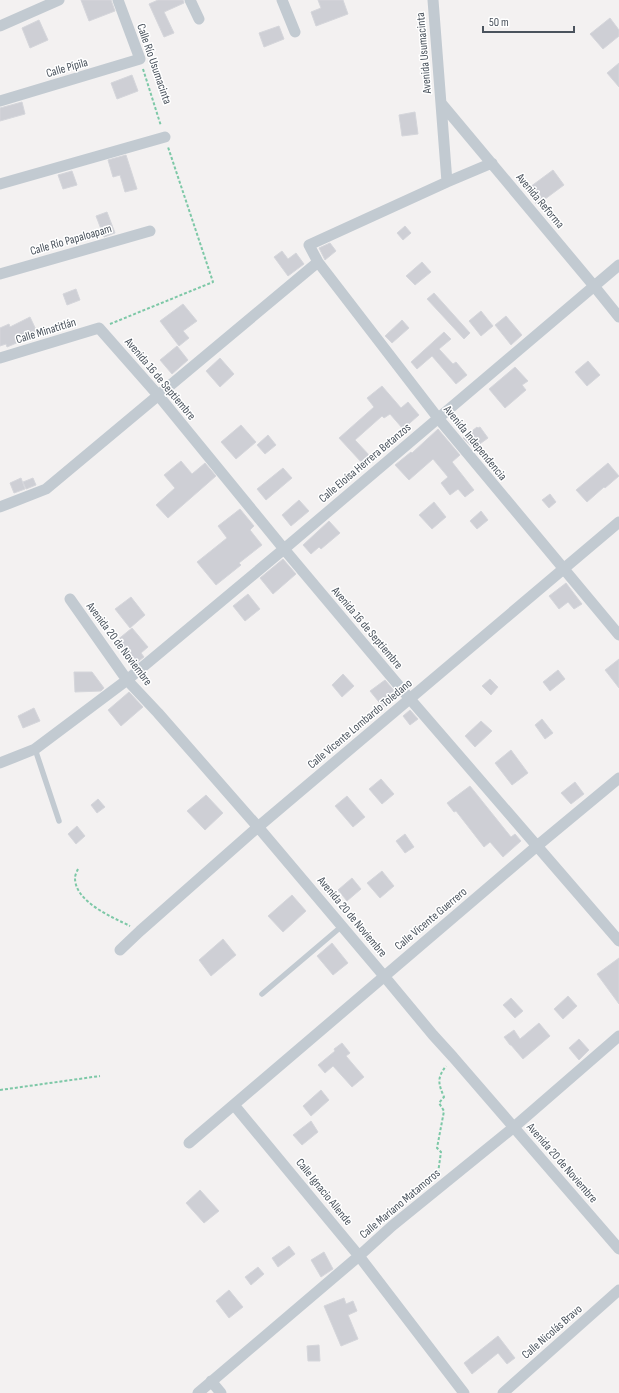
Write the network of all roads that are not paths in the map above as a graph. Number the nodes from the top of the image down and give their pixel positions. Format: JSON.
{"nodes":[{"id":1,"x":59,"y":0,"type":"edge"},
{"id":2,"x":118,"y":0,"type":"edge"},
{"id":3,"x":190,"y":0,"type":"edge"},
{"id":4,"x":282,"y":0,"type":"edge"},
{"id":5,"x":433,"y":0,"type":"edge"},
{"id":6,"x":199,"y":19,"type":"dead end"},
{"id":7,"x":0,"y":26,"type":"edge"},
{"id":8,"x":295,"y":32,"type":"dead end"},
{"id":9,"x":140,"y":59,"type":"joint"},
{"id":10,"x":0,"y":101,"type":"edge"},
{"id":11,"x":441,"y":103,"type":"junction"},
{"id":12,"x":165,"y":137,"type":"road end"},
{"id":13,"x":492,"y":163,"type":"junction"},
{"id":14,"x":447,"y":182,"type":"junction"},
{"id":15,"x":0,"y":184,"type":"edge"},
{"id":16,"x":150,"y":231,"type":"dead end"},
{"id":17,"x":318,"y":262,"type":"junction"},
{"id":18,"x":619,"y":265,"type":"edge"},
{"id":19,"x":0,"y":274,"type":"edge"},
{"id":20,"x":594,"y":286,"type":"junction"},
{"id":21,"x":619,"y":317,"type":"edge"},
{"id":22,"x":99,"y":328,"type":"joint"},
{"id":23,"x":0,"y":358,"type":"edge"},
{"id":24,"x":158,"y":395,"type":"junction"},
{"id":25,"x":438,"y":418,"type":"junction"},
{"id":26,"x":0,"y":507,"type":"edge"},
{"id":27,"x":619,"y":522,"type":"edge"},
{"id":28,"x":284,"y":549,"type":"junction"},
{"id":29,"x":563,"y":569,"type":"junction"},
{"id":30,"x":70,"y":599,"type":"dead end"},
{"id":31,"x":619,"y":635,"type":"edge"},
{"id":32,"x":126,"y":680,"type":"junction"},
{"id":33,"x":410,"y":699,"type":"junction"},
{"id":34,"x":35,"y":749,"type":"junction"},
{"id":35,"x":0,"y":763,"type":"edge"},
{"id":36,"x":619,"y":778,"type":"edge"},
{"id":37,"x":59,"y":821,"type":"dead end"},
{"id":38,"x":258,"y":827,"type":"junction"},
{"id":39,"x":537,"y":846,"type":"junction"},
{"id":40,"x":342,"y":926,"type":"junction"},
{"id":41,"x":619,"y":941,"type":"edge"},
{"id":42,"x":120,"y":950,"type":"dead end"},
{"id":43,"x":384,"y":976,"type":"junction"},
{"id":44,"x":262,"y":994,"type":"dead end"},
{"id":45,"x":619,"y":1036,"type":"edge"},
{"id":46,"x":234,"y":1105,"type":"junction"},
{"id":47,"x":514,"y":1127,"type":"junction"},
{"id":48,"x":189,"y":1143,"type":"dead end"},
{"id":49,"x":619,"y":1249,"type":"edge"},
{"id":50,"x":359,"y":1256,"type":"junction"},
{"id":51,"x":619,"y":1290,"type":"edge"},
{"id":52,"x":211,"y":1381,"type":"junction"},
{"id":53,"x":198,"y":1393,"type":"edge"},
{"id":54,"x":221,"y":1393,"type":"edge"},
{"id":55,"x":464,"y":1393,"type":"edge"},
{"id":56,"x":503,"y":1393,"type":"edge"}],
"edges":[{"from":1,"to":7,"type":"street"},
{"from":2,"to":9,"type":"street","name":"Calle Río Usumacinta"},
{"from":3,"to":6,"type":"street"},
{"from":4,"to":8,"type":"street"},
{"from":5,"to":11,"type":"street","name":"Avenida Usumacinta"},
{"from":9,"to":10,"type":"street","name":"Calle Pípila"},
{"from":11,"to":13,"type":"street","name":"Avenida Reforma"},
{"from":11,"to":14,"type":"street","name":"Avenida Usumacinta"},
{"from":12,"to":15,"type":"street"},
{"from":13,"to":14,"type":"street"},
{"from":13,"to":20,"type":"street","name":"Avenida Reforma"},
{"from":14,"to":17,"type":"street","name":"Avenida Independencia"},
{"from":16,"to":19,"type":"street","name":"Calle Río Papaloapam"},
{"from":17,"to":24,"type":"street"},
{"from":17,"to":25,"type":"street","name":"Avenida Independencia"},
{"from":18,"to":20,"type":"street","name":"Calle Eloísa Herrera Betanzos"},
{"from":20,"to":21,"type":"street","name":"Avenida Reforma"},
{"from":20,"to":25,"type":"street","name":"Calle Eloísa Herrera Betanzos"},
{"from":22,"to":23,"type":"street","name":"Calle Minatitlán"},
{"from":22,"to":24,"type":"street","name":"Avenida 16 de Septiembre"},
{"from":24,"to":26,"type":"street"},
{"from":24,"to":28,"type":"street","name":"Avenida 16 de Septiembre"},
{"from":25,"to":28,"type":"street","name":"Calle Eloísa Herrera Betanzos"},
{"from":25,"to":29,"type":"street","name":"Avenida Independencia"},
{"from":27,"to":29,"type":"street","name":"Calle Vicente Lombardo Toledano"},
{"from":28,"to":32,"type":"street","name":"Calle Eloísa Herrera Betanzos"},
{"from":28,"to":33,"type":"street","name":"Avenida 16 de Septiembre"},
{"from":29,"to":31,"type":"street","name":"Avenida Independencia"},
{"from":29,"to":33,"type":"street","name":"Calle Vicente Lombardo Toledano"},
{"from":30,"to":32,"type":"street","name":"Avenida 20 de Noviembre"},
{"from":32,"to":34,"type":"street","name":"Calle Eloísa Herrera Betanzos"},
{"from":32,"to":38,"type":"street","name":"Avenida 20 de Noviembre"},
{"from":33,"to":38,"type":"street","name":"Calle Vicente Lombardo Toledano"},
{"from":33,"to":39,"type":"street","name":"Avenida 16 de Septiembre"},
{"from":34,"to":35,"type":"street","name":"Calle Eloísa Herrera Betanzos"},
{"from":34,"to":37,"type":"lane"},
{"from":36,"to":39,"type":"street","name":"Calle Vicente Guerrero"},
{"from":38,"to":40,"type":"street","name":"Avenida 20 de Noviembre"},
{"from":38,"to":42,"type":"street","name":"Calle Vicente Lombardo Toledano"},
{"from":39,"to":41,"type":"street","name":"Avenida 16 de Septiembre"},
{"from":39,"to":43,"type":"street","name":"Calle Vicente Guerrero"},
{"from":40,"to":43,"type":"street","name":"Avenida 20 de Noviembre"},
{"from":40,"to":44,"type":"lane"},
{"from":43,"to":46,"type":"street","name":"Calle Vicente Guerrero"},
{"from":43,"to":47,"type":"street","name":"Avenida 20 de Noviembre"},
{"from":45,"to":47,"type":"street","name":"Calle Mariano Matamoros"},
{"from":46,"to":48,"type":"street","name":"Calle Vicente Guerrero"},
{"from":46,"to":50,"type":"street","name":"Calle Ignacio Allende"},
{"from":47,"to":49,"type":"street","name":"Avenida 20 de Noviembre"},
{"from":47,"to":50,"type":"street","name":"Calle Mariano Matamoros"},
{"from":50,"to":52,"type":"street","name":"Calle Mariano Matamoros"},
{"from":50,"to":55,"type":"street","name":"Calle Ignacio Allende"},
{"from":51,"to":56,"type":"street","name":"Calle Nicolás Bravo"},
{"from":52,"to":53,"type":"street","name":"Calle Mariano Matamoros"},
{"from":52,"to":54,"type":"street"}]}
